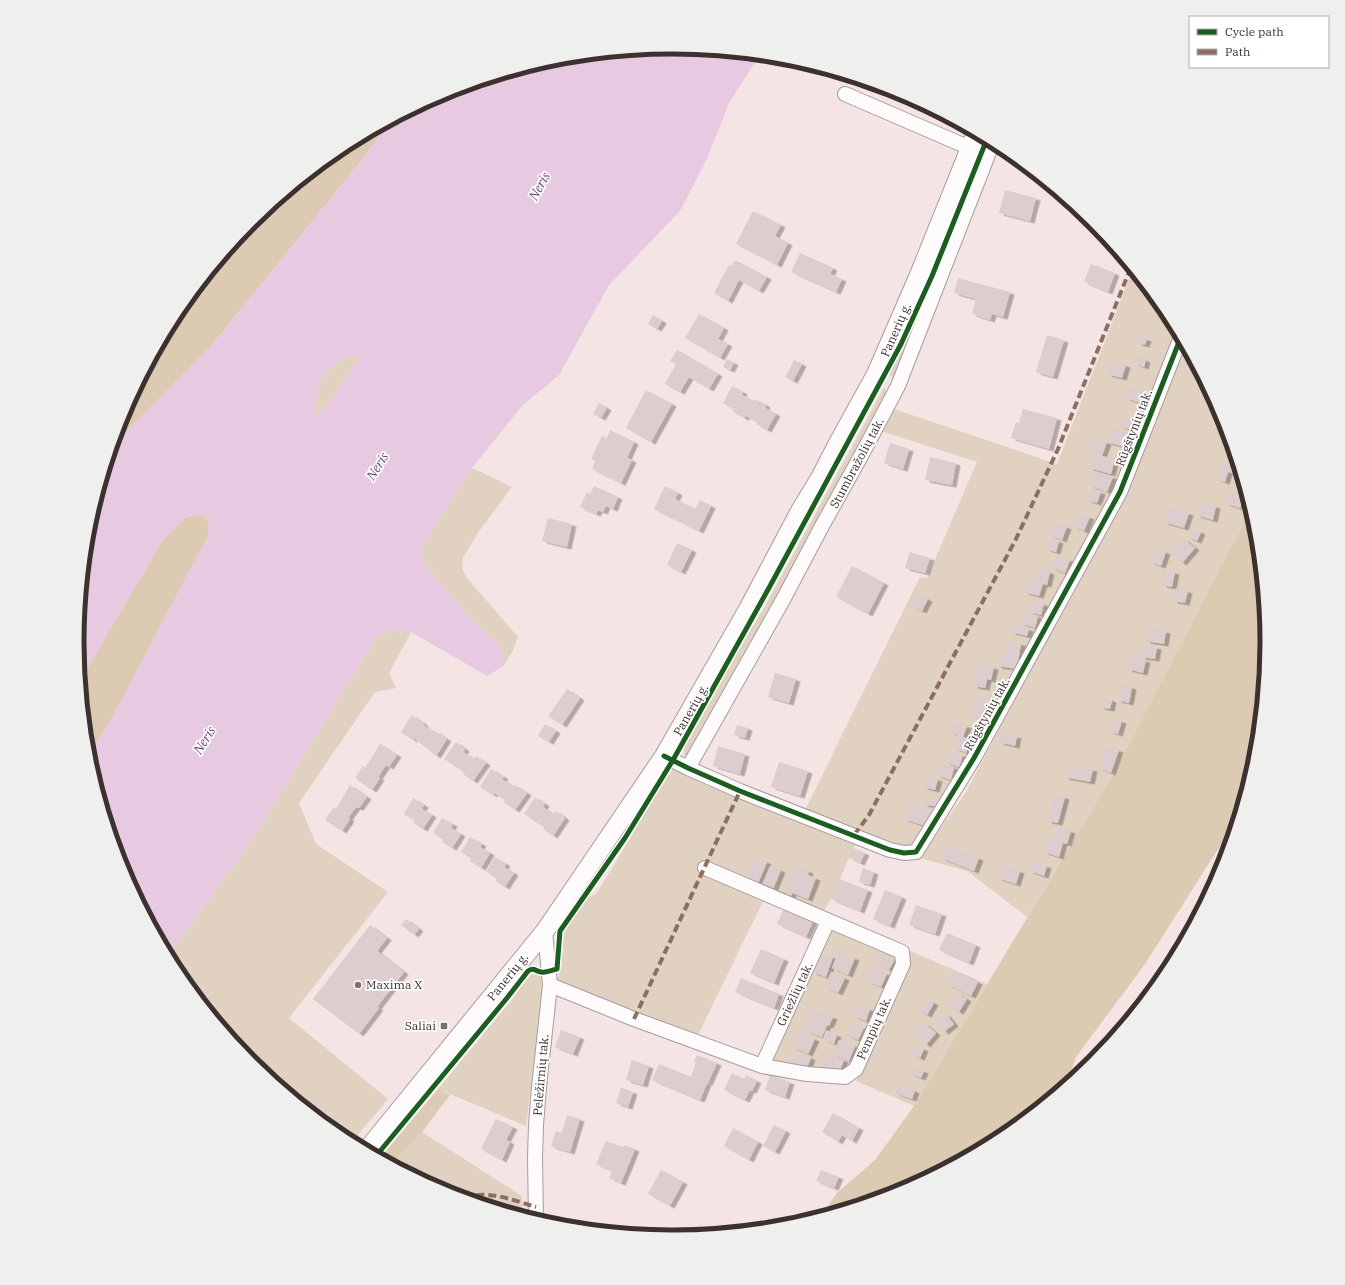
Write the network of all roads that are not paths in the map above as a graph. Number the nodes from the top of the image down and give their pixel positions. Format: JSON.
{"nodes":[{"id":1,"x":845,"y":94,"type":"dead end"},
{"id":2,"x":973,"y":141,"type":"edge"},
{"id":3,"x":990,"y":147,"type":"edge"},
{"id":4,"x":1179,"y":343,"type":"edge"},
{"id":5,"x":664,"y":756,"type":"junction"},
{"id":6,"x":688,"y":768,"type":"junction"},
{"id":7,"x":705,"y":868,"type":"dead end"},
{"id":8,"x":828,"y":921,"type":"junction"},
{"id":9,"x":545,"y":931,"type":"junction"},
{"id":10,"x":550,"y":985,"type":"junction"},
{"id":11,"x":762,"y":1066,"type":"junction"},
{"id":12,"x":370,"y":1147,"type":"edge"},
{"id":13,"x":536,"y":1215,"type":"edge"}],
"edges":[{"from":1,"to":2,"type":"street"},
{"from":2,"to":5,"type":"main road","name":"Panerių g."},
{"from":3,"to":6,"type":"street","name":"Stumbražolių tak."},
{"from":4,"to":6,"type":"street","name":"Rūgštynių tak."},
{"from":5,"to":6,"type":"street","name":"Rūgštynių tak."},
{"from":5,"to":9,"type":"main road","name":"Panerių g."},
{"from":7,"to":8,"type":"street","name":"Pempių tak."},
{"from":8,"to":11,"type":"street","name":"Griežlių tak."},
{"from":8,"to":11,"type":"street","name":"Pempių tak."},
{"from":9,"to":10,"type":"street","name":"Pelėžirnių tak."},
{"from":9,"to":12,"type":"main road","name":"Panerių g."},
{"from":10,"to":11,"type":"street","name":"Pempių tak."},
{"from":10,"to":13,"type":"street","name":"Pelėžirnių tak."}]}
